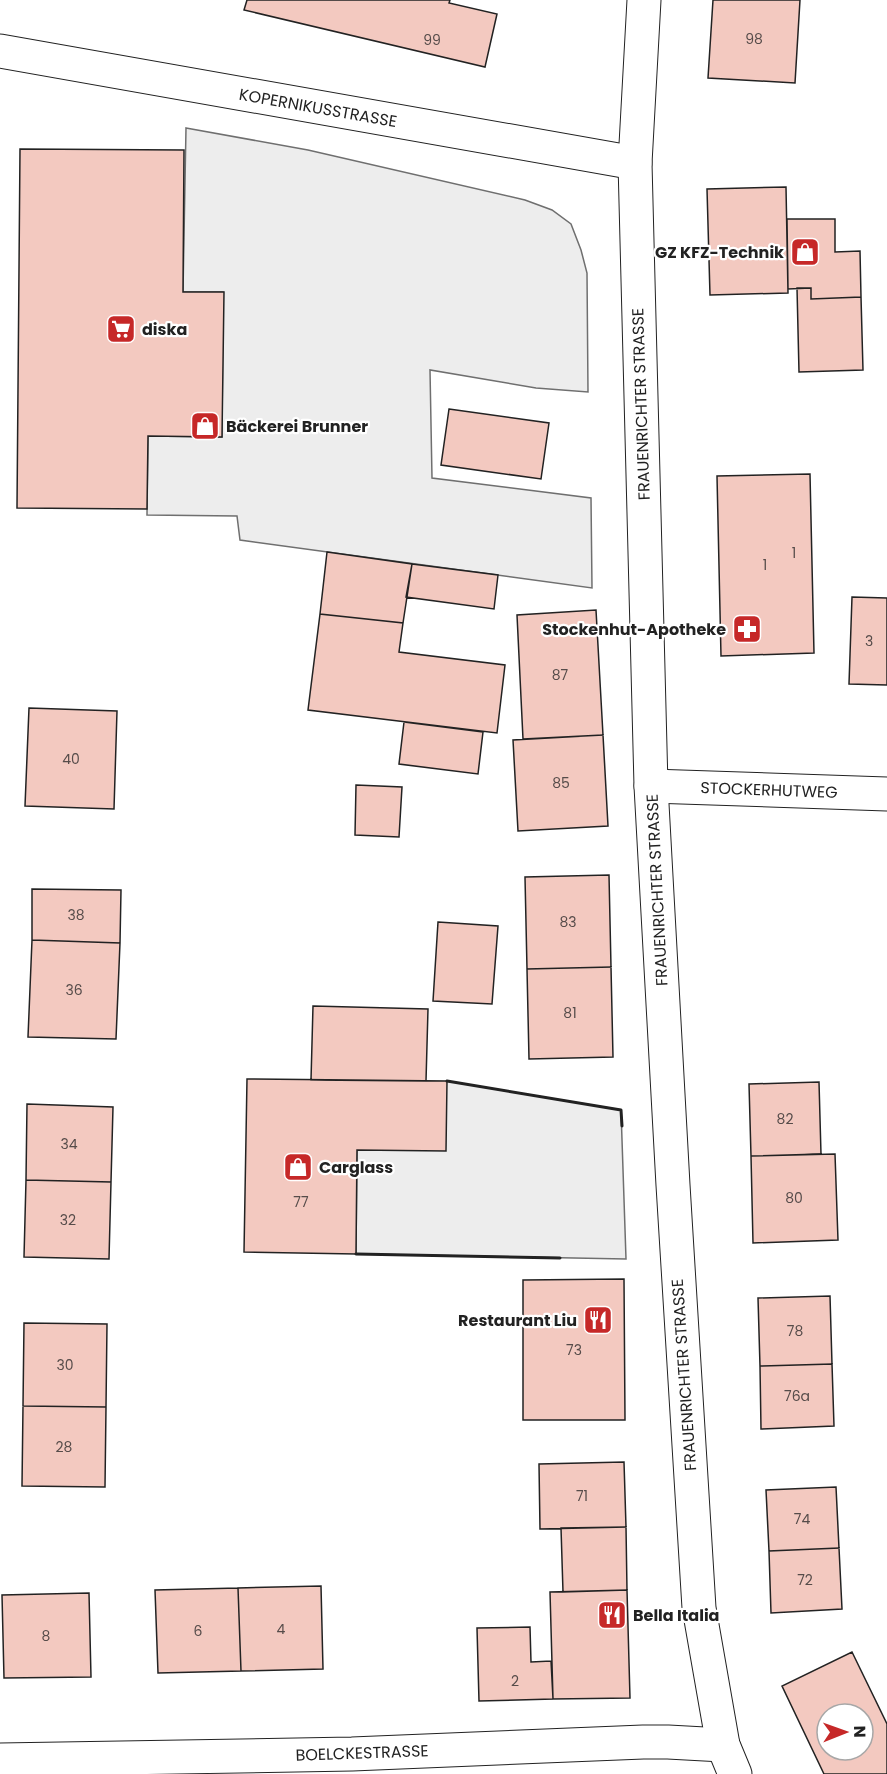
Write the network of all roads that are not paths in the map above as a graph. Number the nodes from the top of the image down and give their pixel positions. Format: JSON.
{"nodes":[{"id":1,"x":644,"y":0,"type":"edge"},
{"id":2,"x":0,"y":51,"type":"edge"},
{"id":3,"x":635,"y":164,"type":"junction"},
{"id":4,"x":651,"y":786,"type":"junction"},
{"id":5,"x":887,"y":794,"type":"edge"},
{"id":6,"x":0,"y":1760,"type":"edge"},
{"id":7,"x":729,"y":1760,"type":"edge"}],
"edges":[{"from":1,"to":3,"type":"main road","name":"FRAUENRICHTER STRASSE"},
{"from":2,"to":3,"type":"main road","name":"KOPERNIKUSSTRASSE"},
{"from":3,"to":4,"type":"main road","name":"FRAUENRICHTER STRASSE"},
{"from":4,"to":5,"type":"main road","name":"STOCKERHUTWEG"},
{"from":4,"to":7,"type":"main road","name":"FRAUENRICHTER STRASSE"},
{"from":6,"to":7,"type":"main road","name":"BOELCKESTRASSE"}]}
